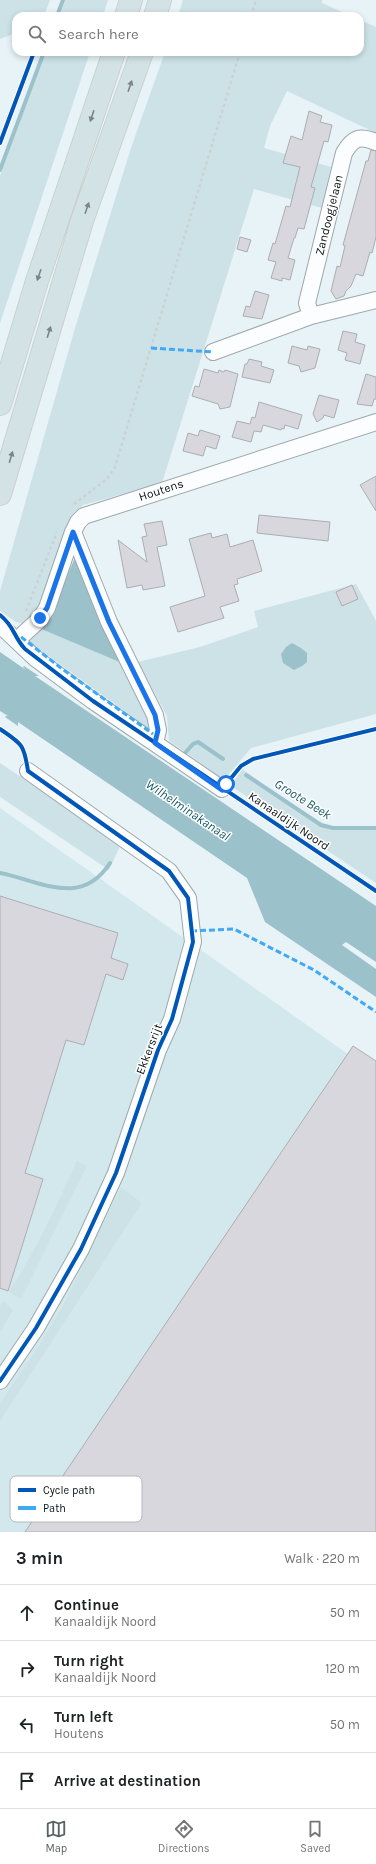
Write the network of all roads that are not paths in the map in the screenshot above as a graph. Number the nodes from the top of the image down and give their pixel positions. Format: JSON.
{"nodes":[{"id":1,"x":131,"y":0,"type":"edge"},
{"id":2,"x":160,"y":0,"type":"edge"},
{"id":3,"x":127,"y":12,"type":"edge"},
{"id":4,"x":156,"y":12,"type":"edge"},
{"id":5,"x":113,"y":56,"type":"edge"},
{"id":6,"x":141,"y":56,"type":"edge"},
{"id":7,"x":376,"y":142,"type":"edge"},
{"id":8,"x":376,"y":300,"type":"edge"},
{"id":9,"x":311,"y":316,"type":"junction"},
{"id":10,"x":213,"y":352,"type":"dead end"},
{"id":11,"x":0,"y":404,"type":"edge"},
{"id":12,"x":376,"y":422,"type":"edge"},
{"id":13,"x":0,"y":494,"type":"edge"},
{"id":14,"x":67,"y":529,"type":"junction"},
{"id":15,"x":0,"y":625,"type":"edge"},
{"id":16,"x":17,"y":640,"type":"junction"},
{"id":17,"x":155,"y":743,"type":"junction"},
{"id":18,"x":28,"y":771,"type":"dead end"},
{"id":19,"x":222,"y":790,"type":"dead end"},
{"id":20,"x":0,"y":1381,"type":"edge"}],
"edges":[{"from":1,"to":3,"type":"highway"},
{"from":2,"to":4,"type":"highway"},
{"from":5,"to":11,"type":"highway","one_way":true},
{"from":13,"to":6,"type":"highway","one_way":true},
{"from":7,"to":9,"type":"street","name":"Zandoogjelaan"},
{"from":8,"to":9,"type":"street"},
{"from":9,"to":10,"type":"street"},
{"from":12,"to":14,"type":"street","name":"Houtens"},
{"from":14,"to":16,"type":"street","name":"Houtens"},
{"from":14,"to":17,"type":"street"},
{"from":15,"to":16,"type":"street"},
{"from":16,"to":17,"type":"street"},
{"from":17,"to":19,"type":"street"},
{"from":18,"to":20,"type":"street","name":"Ekkersrijt"}]}
